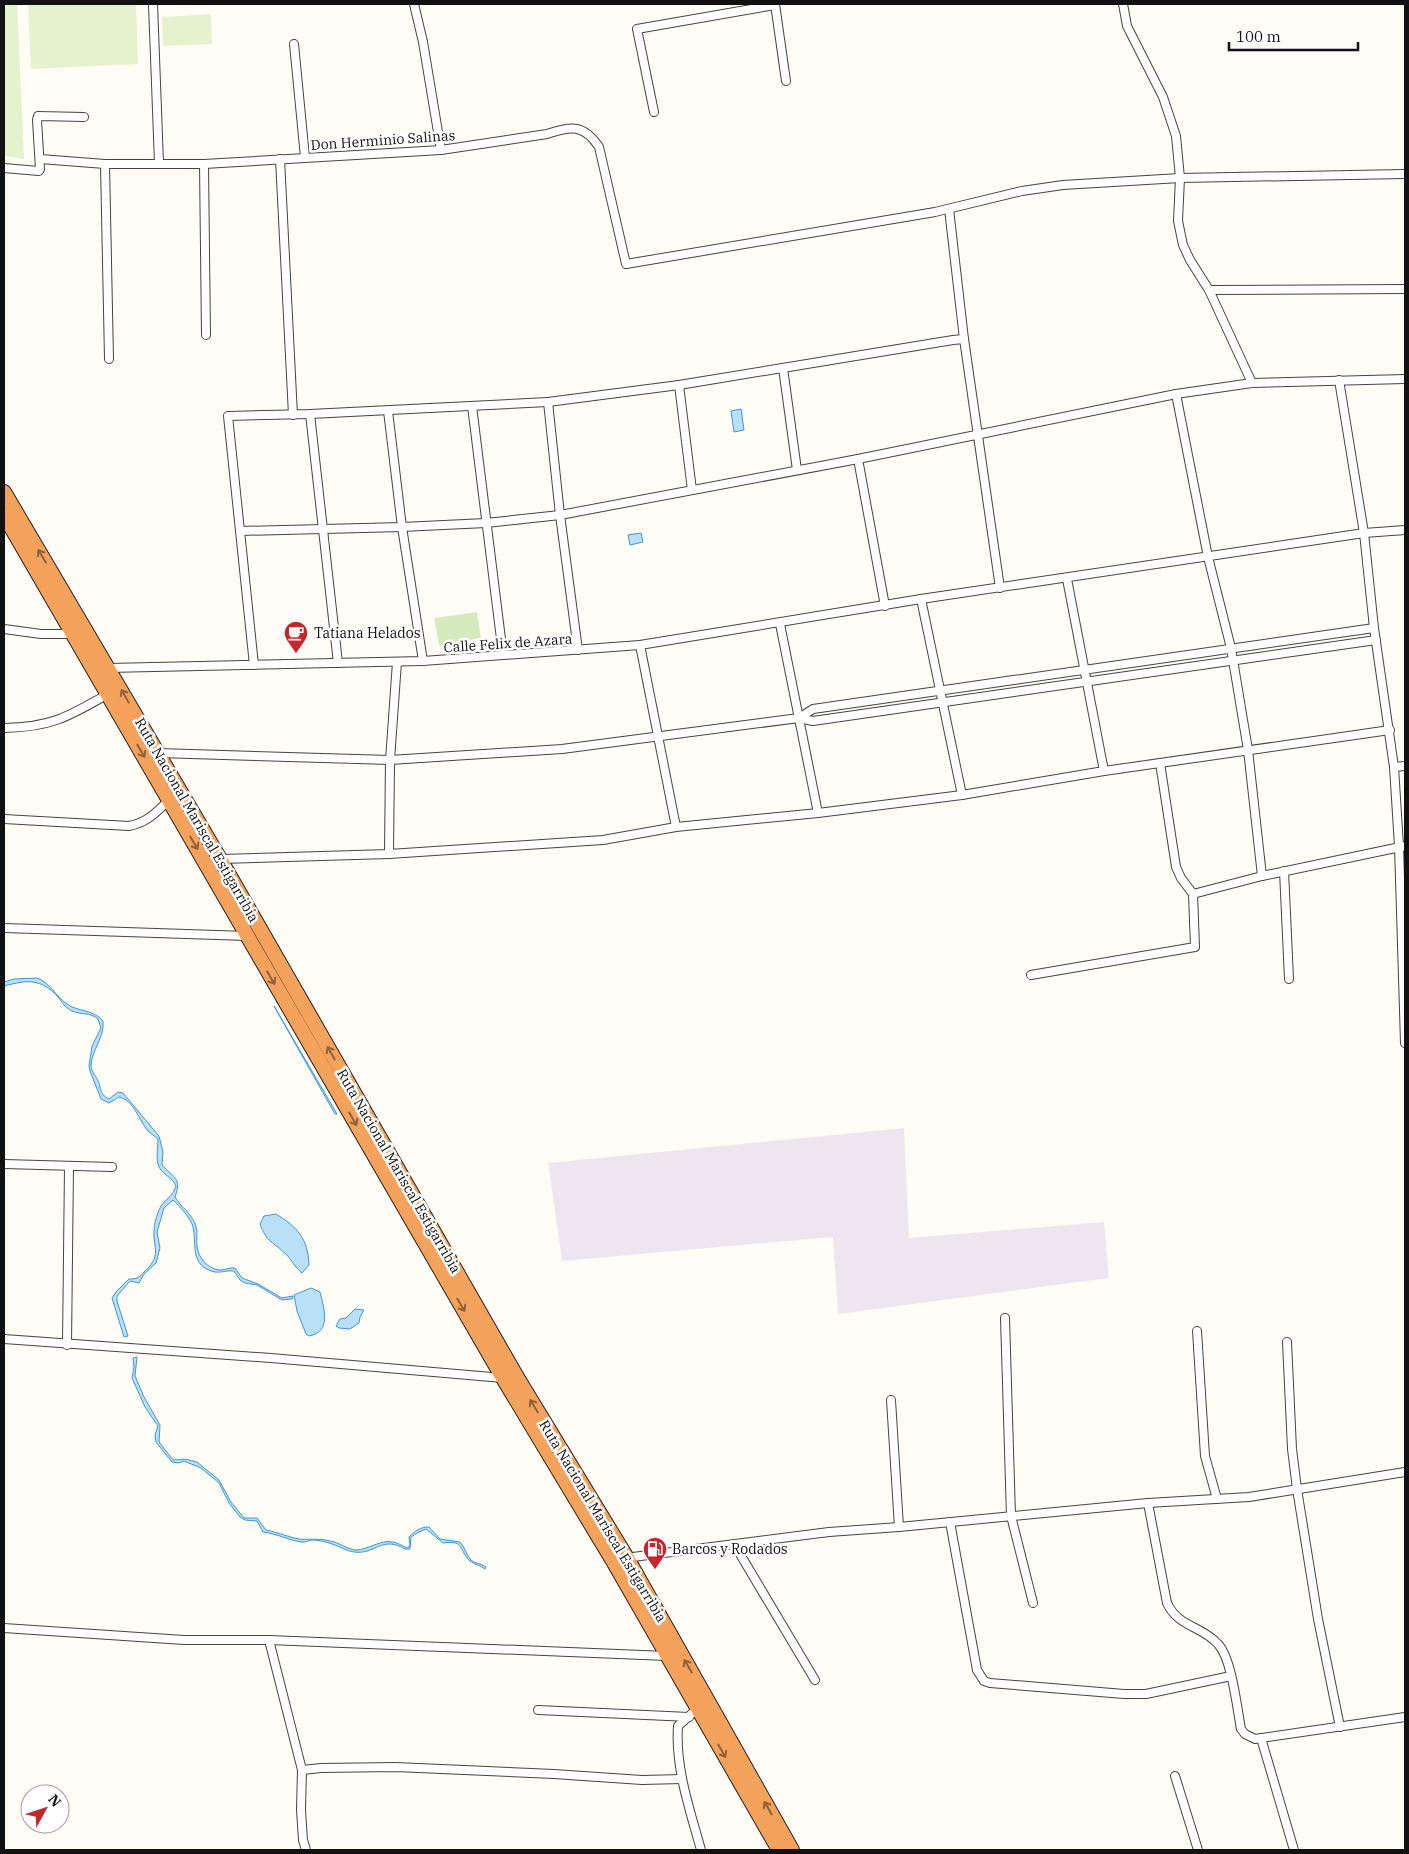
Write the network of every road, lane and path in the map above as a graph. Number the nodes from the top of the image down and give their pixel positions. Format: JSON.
{"nodes":[{"id":1,"x":153,"y":4,"type":"edge"},
{"id":2,"x":414,"y":4,"type":"edge"},
{"id":3,"x":775,"y":4,"type":"edge"},
{"id":4,"x":1123,"y":4,"type":"edge"},
{"id":5,"x":294,"y":44,"type":"dead end"},
{"id":6,"x":786,"y":81,"type":"dead end"},
{"id":7,"x":654,"y":112,"type":"dead end"},
{"id":8,"x":84,"y":117,"type":"dead end"},
{"id":9,"x":441,"y":150,"type":"junction"},
{"id":10,"x":305,"y":157,"type":"junction"},
{"id":11,"x":40,"y":159,"type":"junction"},
{"id":12,"x":280,"y":159,"type":"junction"},
{"id":13,"x":159,"y":163,"type":"junction"},
{"id":14,"x":105,"y":164,"type":"junction"},
{"id":15,"x":204,"y":164,"type":"junction"},
{"id":16,"x":4,"y":168,"type":"edge"},
{"id":17,"x":1405,"y":174,"type":"edge"},
{"id":18,"x":1180,"y":178,"type":"junction"},
{"id":19,"x":949,"y":209,"type":"junction"},
{"id":20,"x":1209,"y":290,"type":"junction"},
{"id":21,"x":1405,"y":290,"type":"edge"},
{"id":22,"x":206,"y":335,"type":"dead end"},
{"id":23,"x":964,"y":339,"type":"junction"},
{"id":24,"x":109,"y":359,"type":"dead end"},
{"id":25,"x":783,"y":368,"type":"junction"},
{"id":26,"x":1405,"y":379,"type":"edge"},
{"id":27,"x":1339,"y":380,"type":"junction"},
{"id":28,"x":1252,"y":383,"type":"junction"},
{"id":29,"x":679,"y":386,"type":"junction"},
{"id":30,"x":1176,"y":394,"type":"junction"},
{"id":31,"x":548,"y":402,"type":"junction"},
{"id":32,"x":472,"y":406,"type":"junction"},
{"id":33,"x":388,"y":410,"type":"junction"},
{"id":34,"x":310,"y":414,"type":"junction"},
{"id":35,"x":294,"y":415,"type":"junction"},
{"id":36,"x":979,"y":435,"type":"junction"},
{"id":37,"x":858,"y":459,"type":"junction"},
{"id":38,"x":797,"y":470,"type":"junction"},
{"id":39,"x":692,"y":490,"type":"junction"},
{"id":40,"x":4,"y":492,"type":"edge"},
{"id":41,"x":560,"y":515,"type":"junction"},
{"id":42,"x":4,"y":517,"type":"edge"},
{"id":43,"x":486,"y":522,"type":"junction"},
{"id":44,"x":402,"y":527,"type":"junction"},
{"id":45,"x":322,"y":529,"type":"junction"},
{"id":46,"x":1405,"y":530,"type":"edge"},
{"id":47,"x":240,"y":531,"type":"junction"},
{"id":48,"x":1364,"y":533,"type":"junction"},
{"id":49,"x":1208,"y":557,"type":"junction"},
{"id":50,"x":1067,"y":578,"type":"junction"},
{"id":51,"x":1000,"y":588,"type":"junction"},
{"id":52,"x":921,"y":599,"type":"junction"},
{"id":53,"x":885,"y":606,"type":"junction"},
{"id":54,"x":780,"y":624,"type":"junction"},
{"id":55,"x":1374,"y":628,"type":"junction"},
{"id":56,"x":4,"y":629,"type":"edge"},
{"id":57,"x":73,"y":634,"type":"junction"},
{"id":58,"x":1376,"y":640,"type":"junction"},
{"id":59,"x":640,"y":646,"type":"junction"},
{"id":60,"x":1231,"y":648,"type":"junction"},
{"id":61,"x":578,"y":650,"type":"junction"},
{"id":62,"x":503,"y":655,"type":"junction"},
{"id":63,"x":1233,"y":660,"type":"junction"},
{"id":64,"x":397,"y":662,"type":"junction"},
{"id":65,"x":423,"y":662,"type":"junction"},
{"id":66,"x":338,"y":663,"type":"junction"},
{"id":67,"x":254,"y":665,"type":"junction"},
{"id":68,"x":108,"y":668,"type":"junction"},
{"id":69,"x":1085,"y":668,"type":"junction"},
{"id":70,"x":1087,"y":680,"type":"junction"},
{"id":71,"x":939,"y":691,"type":"junction"},
{"id":72,"x":108,"y":694,"type":"junction"},
{"id":73,"x":942,"y":703,"type":"junction"},
{"id":74,"x":799,"y":718,"type":"junction"},
{"id":75,"x":4,"y":728,"type":"edge"},
{"id":76,"x":1390,"y":730,"type":"junction"},
{"id":77,"x":657,"y":737,"type":"junction"},
{"id":78,"x":1248,"y":750,"type":"junction"},
{"id":79,"x":158,"y":753,"type":"junction"},
{"id":80,"x":390,"y":760,"type":"junction"},
{"id":81,"x":1160,"y":763,"type":"junction"},
{"id":82,"x":1405,"y":766,"type":"edge"},
{"id":83,"x":1394,"y":767,"type":"junction"},
{"id":84,"x":1104,"y":771,"type":"junction"},
{"id":85,"x":962,"y":795,"type":"junction"},
{"id":86,"x":170,"y":800,"type":"junction"},
{"id":87,"x":818,"y":813,"type":"junction"},
{"id":88,"x":4,"y":819,"type":"edge"},
{"id":89,"x":676,"y":827,"type":"junction"},
{"id":90,"x":1402,"y":846,"type":"edge"},
{"id":91,"x":389,"y":854,"type":"junction"},
{"id":92,"x":220,"y":859,"type":"junction"},
{"id":93,"x":1284,"y":871,"type":"junction"},
{"id":94,"x":1262,"y":876,"type":"junction"},
{"id":95,"x":1193,"y":894,"type":"junction"},
{"id":96,"x":4,"y":928,"type":"edge"},
{"id":97,"x":247,"y":936,"type":"junction"},
{"id":98,"x":1404,"y":939,"type":"edge"},
{"id":99,"x":1031,"y":975,"type":"dead end"},
{"id":100,"x":1289,"y":979,"type":"dead end"},
{"id":101,"x":1405,"y":1043,"type":"edge"},
{"id":102,"x":4,"y":1164,"type":"edge"},
{"id":103,"x":69,"y":1166,"type":"junction"},
{"id":104,"x":112,"y":1167,"type":"dead end"},
{"id":105,"x":1005,"y":1318,"type":"dead end"},
{"id":106,"x":1197,"y":1331,"type":"dead end"},
{"id":107,"x":4,"y":1339,"type":"edge"},
{"id":108,"x":1287,"y":1342,"type":"dead end"},
{"id":109,"x":67,"y":1345,"type":"junction"},
{"id":110,"x":503,"y":1378,"type":"junction"},
{"id":111,"x":891,"y":1400,"type":"dead end"},
{"id":112,"x":1405,"y":1472,"type":"edge"},
{"id":113,"x":1297,"y":1489,"type":"junction"},
{"id":114,"x":1217,"y":1499,"type":"junction"},
{"id":115,"x":1148,"y":1503,"type":"junction"},
{"id":116,"x":1011,"y":1516,"type":"junction"},
{"id":117,"x":950,"y":1522,"type":"junction"},
{"id":118,"x":899,"y":1528,"type":"junction"},
{"id":119,"x":734,"y":1544,"type":"junction"},
{"id":120,"x":627,"y":1558,"type":"junction"},
{"id":121,"x":613,"y":1561,"type":"junction"},
{"id":122,"x":1033,"y":1603,"type":"dead end"},
{"id":123,"x":4,"y":1628,"type":"edge"},
{"id":124,"x":269,"y":1640,"type":"junction"},
{"id":125,"x":667,"y":1656,"type":"junction"},
{"id":126,"x":1231,"y":1676,"type":"junction"},
{"id":127,"x":815,"y":1680,"type":"dead end"},
{"id":128,"x":538,"y":1710,"type":"dead end"},
{"id":129,"x":693,"y":1713,"type":"junction"},
{"id":130,"x":1405,"y":1717,"type":"edge"},
{"id":131,"x":1340,"y":1726,"type":"junction"},
{"id":132,"x":1261,"y":1738,"type":"junction"},
{"id":133,"x":302,"y":1770,"type":"junction"},
{"id":134,"x":1175,"y":1776,"type":"dead end"},
{"id":135,"x":682,"y":1779,"type":"junction"},
{"id":136,"x":306,"y":1850,"type":"edge"},
{"id":137,"x":701,"y":1850,"type":"edge"},
{"id":138,"x":778,"y":1850,"type":"edge"},
{"id":139,"x":792,"y":1850,"type":"edge"},
{"id":140,"x":1198,"y":1850,"type":"edge"},
{"id":141,"x":1294,"y":1850,"type":"edge"}],
"edges":[{"from":1,"to":13,"type":"street"},
{"from":2,"to":9,"type":"street"},
{"from":3,"to":6,"type":"street"},
{"from":3,"to":7,"type":"street"},
{"from":4,"to":18,"type":"street"},
{"from":5,"to":10,"type":"street"},
{"from":8,"to":11,"type":"street"},
{"from":9,"to":10,"type":"street","name":"Don Herminio Salinas"},
{"from":9,"to":19,"type":"street","name":"Don Herminio Salinas"},
{"from":10,"to":12,"type":"street","name":"Don Herminio Salinas"},
{"from":11,"to":14,"type":"street","name":"Don Herminio Salinas"},
{"from":11,"to":16,"type":"street"},
{"from":12,"to":15,"type":"street","name":"Don Herminio Salinas"},
{"from":12,"to":35,"type":"street"},
{"from":13,"to":14,"type":"street","name":"Don Herminio Salinas"},
{"from":13,"to":15,"type":"street","name":"Don Herminio Salinas"},
{"from":14,"to":24,"type":"street"},
{"from":15,"to":22,"type":"street"},
{"from":17,"to":18,"type":"street"},
{"from":18,"to":19,"type":"street"},
{"from":18,"to":20,"type":"street"},
{"from":19,"to":23,"type":"street"},
{"from":20,"to":21,"type":"street"},
{"from":20,"to":28,"type":"street"},
{"from":23,"to":25,"type":"street"},
{"from":23,"to":36,"type":"street"},
{"from":25,"to":29,"type":"street"},
{"from":25,"to":38,"type":"street"},
{"from":26,"to":27,"type":"street"},
{"from":27,"to":28,"type":"street"},
{"from":27,"to":48,"type":"street"},
{"from":28,"to":30,"type":"street"},
{"from":29,"to":31,"type":"street"},
{"from":29,"to":39,"type":"street"},
{"from":30,"to":36,"type":"street"},
{"from":30,"to":49,"type":"street"},
{"from":31,"to":32,"type":"street"},
{"from":31,"to":41,"type":"street"},
{"from":32,"to":33,"type":"street"},
{"from":32,"to":43,"type":"street"},
{"from":33,"to":34,"type":"street"},
{"from":33,"to":44,"type":"street"},
{"from":34,"to":35,"type":"street"},
{"from":34,"to":45,"type":"street"},
{"from":35,"to":47,"type":"street"},
{"from":36,"to":37,"type":"street"},
{"from":36,"to":51,"type":"street"},
{"from":37,"to":38,"type":"street"},
{"from":37,"to":53,"type":"street"},
{"from":38,"to":39,"type":"street"},
{"from":39,"to":41,"type":"street"},
{"from":68,"to":40,"type":"highway","name":"Ruta Nacional Mariscal Estigarribia","one_way":true},
{"from":41,"to":43,"type":"street"},
{"from":41,"to":61,"type":"street"},
{"from":42,"to":57,"type":"highway","name":"Ruta Nacional Mariscal Estigarribia"},
{"from":43,"to":44,"type":"street"},
{"from":43,"to":62,"type":"street"},
{"from":44,"to":45,"type":"street"},
{"from":44,"to":65,"type":"street"},
{"from":45,"to":47,"type":"street"},
{"from":45,"to":66,"type":"street"},
{"from":46,"to":48,"type":"street","name":"Calle Felix de Azara"},
{"from":47,"to":67,"type":"street"},
{"from":48,"to":49,"type":"street","name":"Calle Felix de Azara"},
{"from":48,"to":55,"type":"street"},
{"from":49,"to":50,"type":"street","name":"Calle Felix de Azara"},
{"from":49,"to":60,"type":"street"},
{"from":50,"to":51,"type":"street","name":"Calle Felix de Azara"},
{"from":50,"to":69,"type":"street"},
{"from":51,"to":52,"type":"street","name":"Calle Felix de Azara"},
{"from":52,"to":53,"type":"street","name":"Calle Felix de Azara"},
{"from":52,"to":71,"type":"street"},
{"from":53,"to":54,"type":"street","name":"Calle Felix de Azara"},
{"from":54,"to":59,"type":"street","name":"Calle Felix de Azara"},
{"from":54,"to":74,"type":"street"},
{"from":55,"to":58,"type":"street"},
{"from":55,"to":60,"type":"street"},
{"from":56,"to":57,"type":"street"},
{"from":57,"to":72,"type":"highway","name":"Ruta Nacional Mariscal Estigarribia"},
{"from":58,"to":63,"type":"street"},
{"from":58,"to":76,"type":"street"},
{"from":59,"to":61,"type":"street","name":"Calle Felix de Azara"},
{"from":59,"to":77,"type":"street"},
{"from":60,"to":63,"type":"street"},
{"from":60,"to":69,"type":"street"},
{"from":61,"to":62,"type":"street","name":"Calle Felix de Azara"},
{"from":62,"to":65,"type":"street","name":"Calle Felix de Azara"},
{"from":63,"to":70,"type":"street"},
{"from":63,"to":78,"type":"street"},
{"from":64,"to":65,"type":"street","name":"Calle Felix de Azara"},
{"from":64,"to":66,"type":"street","name":"Calle Felix de Azara"},
{"from":64,"to":80,"type":"street"},
{"from":66,"to":67,"type":"street","name":"Calle Felix de Azara"},
{"from":67,"to":68,"type":"street","name":"Calle Felix de Azara"},
{"from":79,"to":68,"type":"highway","name":"Ruta Nacional Mariscal Estigarribia","one_way":true},
{"from":69,"to":70,"type":"street"},
{"from":69,"to":71,"type":"street"},
{"from":70,"to":73,"type":"street"},
{"from":70,"to":84,"type":"street"},
{"from":71,"to":73,"type":"street"},
{"from":71,"to":74,"type":"street"},
{"from":72,"to":75,"type":"street"},
{"from":72,"to":86,"type":"highway","name":"Ruta Nacional Mariscal Estigarribia","one_way":true},
{"from":73,"to":74,"type":"street"},
{"from":73,"to":85,"type":"street"},
{"from":74,"to":77,"type":"street"},
{"from":74,"to":87,"type":"street"},
{"from":76,"to":78,"type":"street"},
{"from":76,"to":83,"type":"street"},
{"from":77,"to":80,"type":"street"},
{"from":77,"to":89,"type":"street"},
{"from":78,"to":81,"type":"street"},
{"from":78,"to":94,"type":"street"},
{"from":79,"to":80,"type":"street"},
{"from":79,"to":92,"type":"highway","name":"Ruta Nacional Mariscal Estigarribia"},
{"from":80,"to":91,"type":"street"},
{"from":81,"to":84,"type":"street"},
{"from":81,"to":95,"type":"street"},
{"from":82,"to":83,"type":"street"},
{"from":83,"to":90,"type":"street"},
{"from":84,"to":85,"type":"street"},
{"from":85,"to":87,"type":"street"},
{"from":86,"to":88,"type":"street"},
{"from":86,"to":97,"type":"highway","name":"Ruta Nacional Mariscal Estigarribia","one_way":true},
{"from":87,"to":89,"type":"street"},
{"from":89,"to":91,"type":"street"},
{"from":90,"to":93,"type":"street"},
{"from":90,"to":98,"type":"street"},
{"from":91,"to":92,"type":"street"},
{"from":120,"to":92,"type":"highway","name":"Ruta Nacional Mariscal Estigarribia","one_way":true},
{"from":93,"to":94,"type":"street"},
{"from":93,"to":100,"type":"street"},
{"from":94,"to":95,"type":"street"},
{"from":95,"to":99,"type":"street"},
{"from":96,"to":97,"type":"street"},
{"from":97,"to":110,"type":"highway","name":"Ruta Nacional Mariscal Estigarribia","one_way":true},
{"from":98,"to":101,"type":"street"},
{"from":102,"to":103,"type":"street"},
{"from":103,"to":104,"type":"street"},
{"from":103,"to":109,"type":"street"},
{"from":105,"to":116,"type":"street"},
{"from":106,"to":114,"type":"street"},
{"from":107,"to":109,"type":"street"},
{"from":108,"to":113,"type":"street"},
{"from":109,"to":110,"type":"street"},
{"from":110,"to":121,"type":"highway","name":"Ruta Nacional Mariscal Estigarribia"},
{"from":111,"to":118,"type":"street"},
{"from":112,"to":113,"type":"street"},
{"from":113,"to":114,"type":"street"},
{"from":113,"to":131,"type":"street"},
{"from":114,"to":115,"type":"street"},
{"from":115,"to":116,"type":"street"},
{"from":115,"to":126,"type":"street"},
{"from":116,"to":117,"type":"street"},
{"from":116,"to":122,"type":"street"},
{"from":117,"to":118,"type":"street"},
{"from":117,"to":126,"type":"street"},
{"from":118,"to":119,"type":"street"},
{"from":119,"to":120,"type":"street"},
{"from":119,"to":127,"type":"street"},
{"from":120,"to":121,"type":"street"},
{"from":139,"to":120,"type":"highway","name":"Ruta Nacional Mariscal Estigarribia","one_way":true},
{"from":121,"to":125,"type":"highway","name":"Ruta Nacional Mariscal Estigarribia"},
{"from":123,"to":124,"type":"street"},
{"from":124,"to":125,"type":"street"},
{"from":124,"to":133,"type":"street"},
{"from":125,"to":129,"type":"highway","name":"Ruta Nacional Mariscal Estigarribia"},
{"from":126,"to":132,"type":"street"},
{"from":128,"to":129,"type":"street"},
{"from":129,"to":135,"type":"street"},
{"from":129,"to":138,"type":"highway","name":"Ruta Nacional Mariscal Estigarribia","one_way":true},
{"from":130,"to":131,"type":"street"},
{"from":131,"to":132,"type":"street"},
{"from":132,"to":141,"type":"street"},
{"from":133,"to":135,"type":"street"},
{"from":133,"to":136,"type":"street"},
{"from":134,"to":140,"type":"street"},
{"from":135,"to":137,"type":"street"}]}
